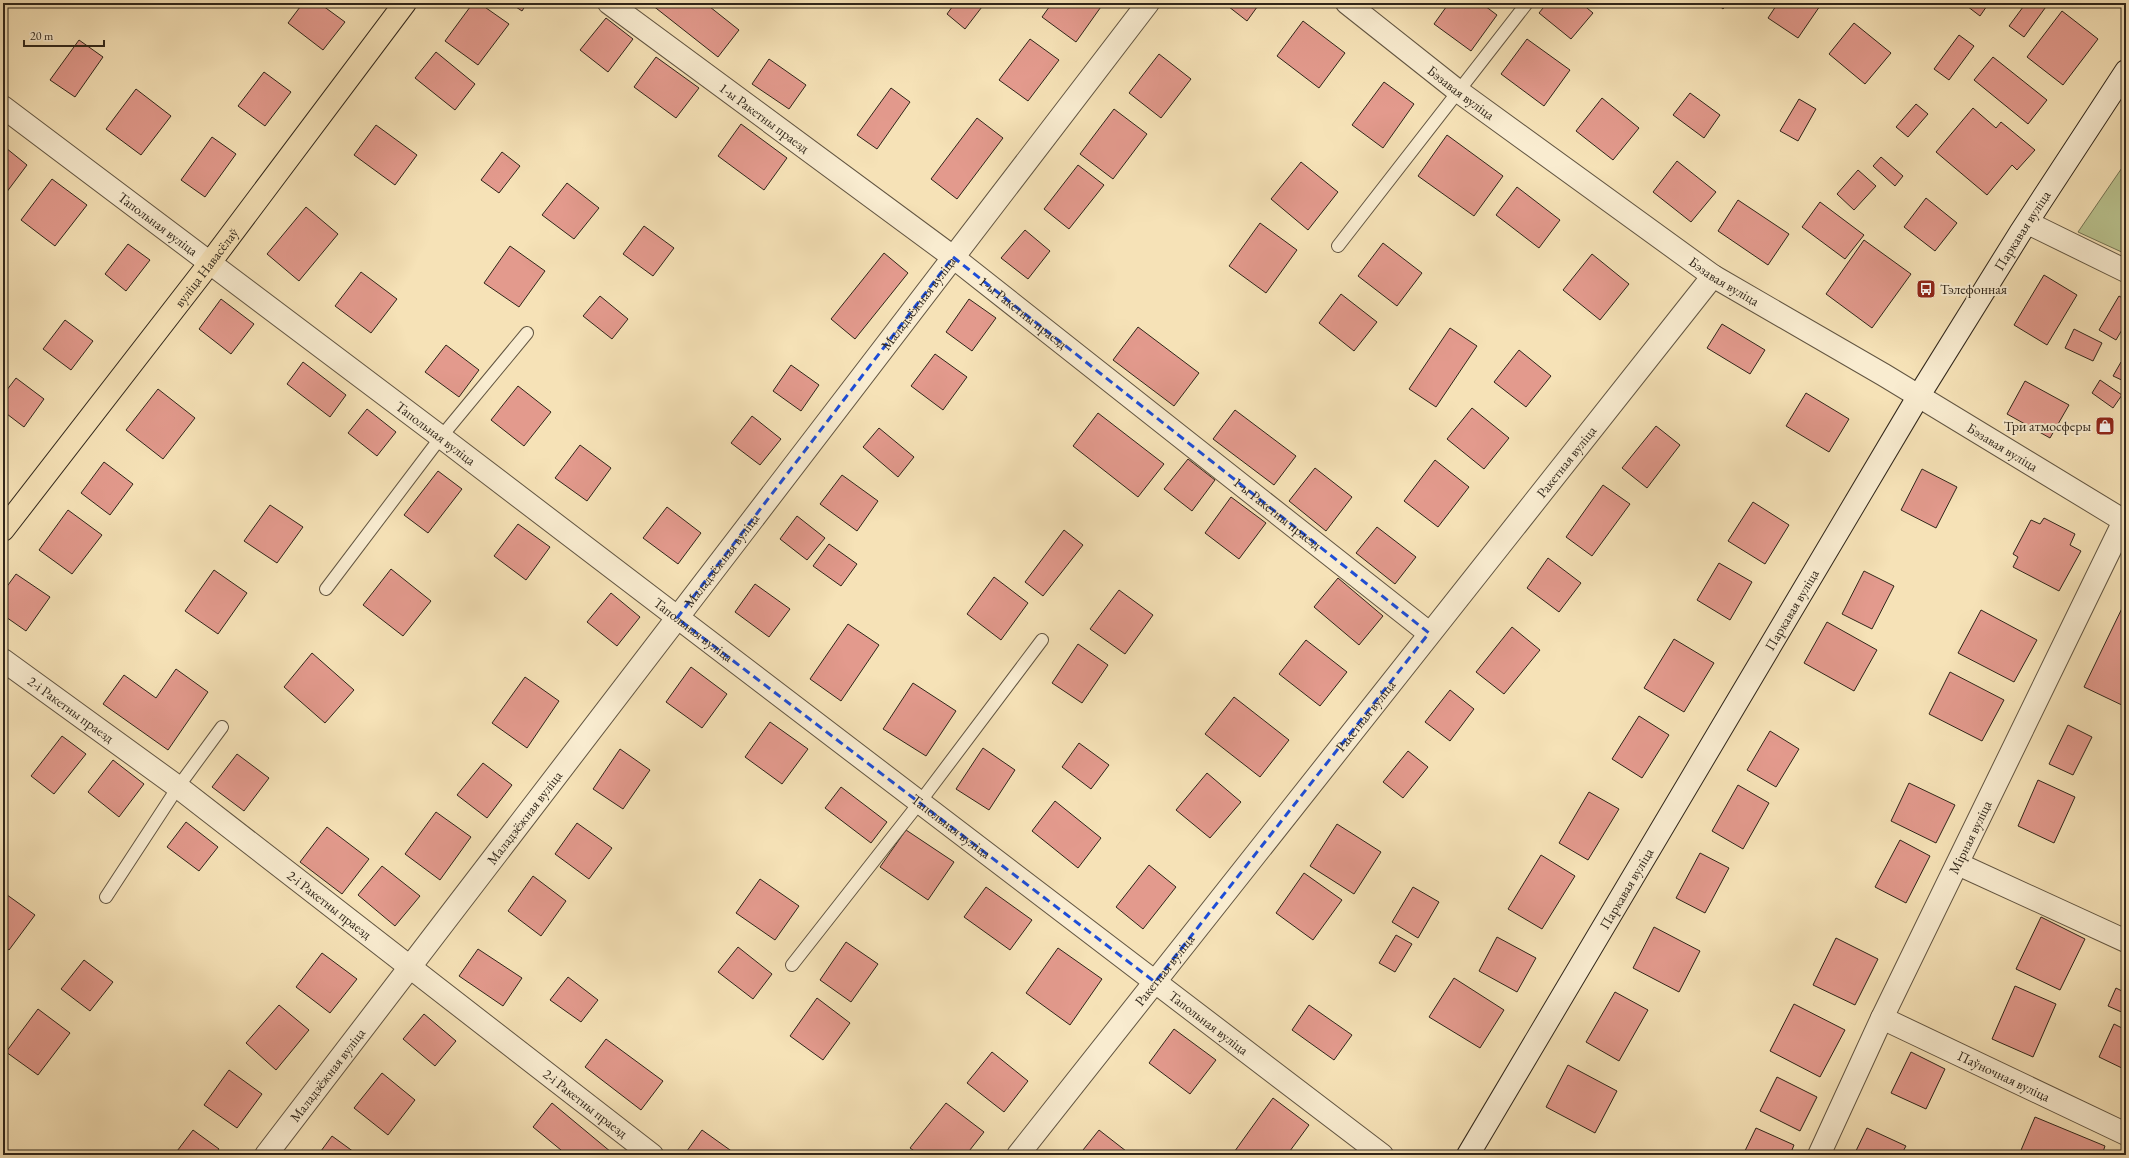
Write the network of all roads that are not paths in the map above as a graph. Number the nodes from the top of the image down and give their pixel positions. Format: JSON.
{"nodes":[{"id":1,"x":405,"y":3,"type":"edge"},
{"id":2,"x":609,"y":3,"type":"edge"},
{"id":3,"x":1148,"y":3,"type":"edge"},
{"id":4,"x":1347,"y":3,"type":"edge"},
{"id":5,"x":1527,"y":3,"type":"edge"},
{"id":6,"x":2126,"y":71,"type":"edge"},
{"id":7,"x":1458,"y":91,"type":"junction"},
{"id":8,"x":3,"y":107,"type":"edge"},
{"id":9,"x":2028,"y":224,"type":"junction"},
{"id":10,"x":1338,"y":246,"type":"dead end"},
{"id":11,"x":953,"y":257,"type":"junction"},
{"id":12,"x":209,"y":264,"type":"junction"},
{"id":13,"x":2126,"y":271,"type":"edge"},
{"id":14,"x":1713,"y":276,"type":"junction"},
{"id":15,"x":527,"y":333,"type":"dead end"},
{"id":16,"x":1918,"y":397,"type":"junction"},
{"id":17,"x":441,"y":437,"type":"junction"},
{"id":18,"x":2125,"y":521,"type":"edge"},
{"id":19,"x":3,"y":530,"type":"edge"},
{"id":20,"x":326,"y":589,"type":"dead end"},
{"id":21,"x":677,"y":618,"type":"junction"},
{"id":22,"x":1429,"y":633,"type":"junction"},
{"id":23,"x":1042,"y":640,"type":"dead end"},
{"id":24,"x":3,"y":660,"type":"edge"},
{"id":25,"x":222,"y":726,"type":"dead end"},
{"id":26,"x":178,"y":787,"type":"junction"},
{"id":27,"x":920,"y":802,"type":"junction"},
{"id":28,"x":1958,"y":864,"type":"junction"},
{"id":29,"x":106,"y":897,"type":"dead end"},
{"id":30,"x":2126,"y":941,"type":"edge"},
{"id":31,"x":792,"y":965,"type":"dead end"},
{"id":32,"x":410,"y":966,"type":"junction"},
{"id":33,"x":1155,"y":982,"type":"junction"},
{"id":34,"x":1882,"y":1018,"type":"junction"},
{"id":35,"x":2126,"y":1134,"type":"edge"},
{"id":36,"x":266,"y":1155,"type":"edge"},
{"id":37,"x":652,"y":1155,"type":"edge"},
{"id":38,"x":1018,"y":1155,"type":"edge"},
{"id":39,"x":1382,"y":1155,"type":"edge"},
{"id":40,"x":1468,"y":1155,"type":"edge"},
{"id":41,"x":1819,"y":1155,"type":"edge"}],
"edges":[{"from":1,"to":12,"type":"main road","name":"вуліца Навасёлаў"},
{"from":2,"to":11,"type":"street","name":"1-ы Ракетны праезд"},
{"from":3,"to":11,"type":"street","name":"Маладзёжная вуліца"},
{"from":4,"to":7,"type":"street","name":"Бэзавая вуліца"},
{"from":5,"to":7,"type":"lane"},
{"from":6,"to":9,"type":"street","name":"Паркавая вуліца"},
{"from":7,"to":10,"type":"lane"},
{"from":7,"to":14,"type":"street","name":"Бэзавая вуліца"},
{"from":8,"to":12,"type":"street","name":"Тапольная вуліца"},
{"from":9,"to":13,"type":"street"},
{"from":9,"to":16,"type":"street","name":"Паркавая вуліца"},
{"from":11,"to":21,"type":"street","name":"Маладзёжная вуліца"},
{"from":11,"to":22,"type":"street","name":"1-ы Ракетны праезд"},
{"from":12,"to":17,"type":"street","name":"Тапольная вуліца"},
{"from":12,"to":19,"type":"main road","name":"вуліца Навасёлаў"},
{"from":14,"to":16,"type":"street","name":"Бэзавая вуліца"},
{"from":14,"to":22,"type":"street","name":"Ракетная вуліца"},
{"from":15,"to":17,"type":"lane"},
{"from":16,"to":18,"type":"street","name":"Бэзавая вуліца"},
{"from":16,"to":40,"type":"street","name":"Паркавая вуліца"},
{"from":17,"to":20,"type":"lane"},
{"from":17,"to":21,"type":"street","name":"Тапольная вуліца"},
{"from":18,"to":28,"type":"street","name":"Мірная вуліца"},
{"from":21,"to":27,"type":"street","name":"Тапольная вуліца"},
{"from":21,"to":32,"type":"street","name":"Маладзёжная вуліца"},
{"from":22,"to":33,"type":"street","name":"Ракетная вуліца"},
{"from":23,"to":27,"type":"lane"},
{"from":24,"to":26,"type":"street","name":"2-і Ракетны праезд"},
{"from":25,"to":26,"type":"lane"},
{"from":26,"to":29,"type":"lane"},
{"from":26,"to":32,"type":"street","name":"2-і Ракетны праезд"},
{"from":27,"to":31,"type":"lane"},
{"from":27,"to":33,"type":"street","name":"Тапольная вуліца"},
{"from":28,"to":30,"type":"street"},
{"from":28,"to":34,"type":"street","name":"Мірная вуліца"},
{"from":32,"to":36,"type":"street","name":"Маладзёжная вуліца"},
{"from":32,"to":37,"type":"street","name":"2-і Ракетны праезд"},
{"from":33,"to":38,"type":"street","name":"Ракетная вуліца"},
{"from":33,"to":39,"type":"street","name":"Тапольная вуліца"},
{"from":34,"to":35,"type":"street","name":"Паўночная вуліца"},
{"from":34,"to":41,"type":"street","name":"Мірная вуліца"}]}
